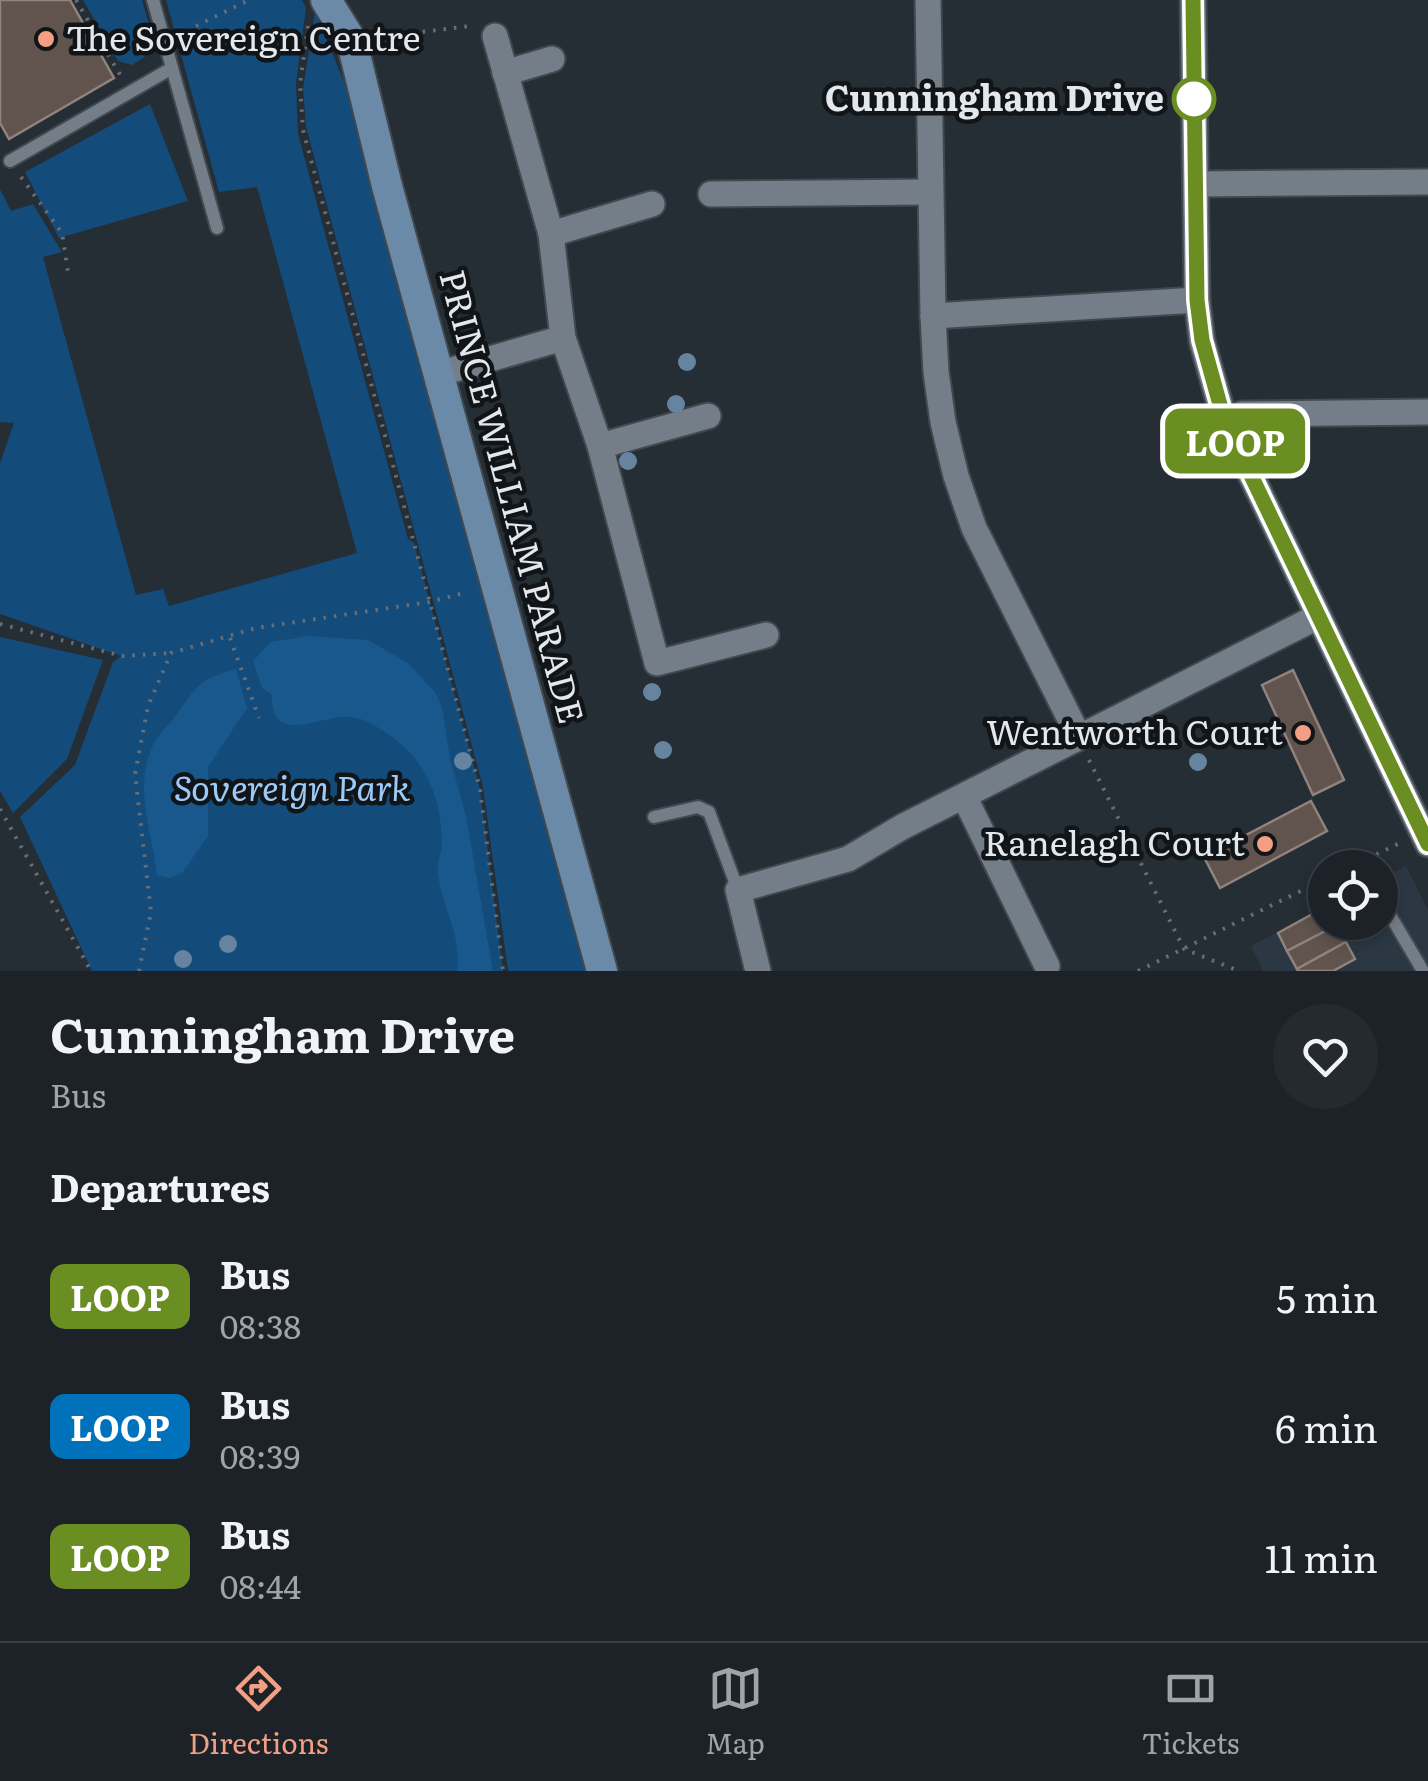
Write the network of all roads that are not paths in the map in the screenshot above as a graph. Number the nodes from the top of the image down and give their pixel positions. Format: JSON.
{"nodes":[{"id":1,"x":153,"y":0,"type":"edge"},
{"id":2,"x":326,"y":0,"type":"edge"},
{"id":3,"x":356,"y":0,"type":"edge"},
{"id":4,"x":928,"y":0,"type":"edge"},
{"id":5,"x":1193,"y":0,"type":"edge"},
{"id":6,"x":494,"y":36,"type":"road end"},
{"id":7,"x":352,"y":42,"type":"junction"},
{"id":8,"x":552,"y":60,"type":"dead end"},
{"id":9,"x":172,"y":68,"type":"junction"},
{"id":10,"x":506,"y":74,"type":"junction"},
{"id":11,"x":10,"y":161,"type":"road end"},
{"id":12,"x":1428,"y":182,"type":"edge"},
{"id":13,"x":1196,"y":184,"type":"junction"},
{"id":14,"x":930,"y":192,"type":"junction"},
{"id":15,"x":711,"y":194,"type":"dead end"},
{"id":16,"x":652,"y":204,"type":"dead end"},
{"id":17,"x":217,"y":228,"type":"dead end"},
{"id":18,"x":551,"y":234,"type":"junction"},
{"id":19,"x":1197,"y":300,"type":"junction"},
{"id":20,"x":933,"y":316,"type":"junction"},
{"id":21,"x":562,"y":338,"type":"junction"},
{"id":22,"x":438,"y":374,"type":"junction"},
{"id":23,"x":1428,"y":412,"type":"edge"},
{"id":24,"x":708,"y":416,"type":"dead end"},
{"id":25,"x":1224,"y":419,"type":"junction"},
{"id":26,"x":600,"y":446,"type":"junction"},
{"id":27,"x":1318,"y":618,"type":"junction"},
{"id":28,"x":766,"y":634,"type":"dead end"},
{"id":29,"x":1079,"y":737,"type":"junction"},
{"id":30,"x":964,"y":796,"type":"junction"},
{"id":31,"x":654,"y":817,"type":"dead end"},
{"id":32,"x":1426,"y":840,"type":"edge"},
{"id":33,"x":738,"y":890,"type":"junction"},
{"id":34,"x":1398,"y":929,"type":"edge"},
{"id":35,"x":1047,"y":966,"type":"dead end"},
{"id":36,"x":602,"y":971,"type":"edge"},
{"id":37,"x":758,"y":971,"type":"edge"},
{"id":38,"x":1423,"y":971,"type":"edge"}],
"edges":[{"from":1,"to":9,"type":"lane"},
{"from":2,"to":7,"type":"street","name":"PRINCE WILLIAM PARADE"},
{"from":3,"to":7,"type":"street","name":"PRINCE WILLIAM PARADE"},
{"from":4,"to":14,"type":"street"},
{"from":5,"to":13,"type":"street"},
{"from":6,"to":10,"type":"street"},
{"from":7,"to":22,"type":"street","name":"PRINCE WILLIAM PARADE"},
{"from":8,"to":10,"type":"street"},
{"from":9,"to":11,"type":"lane"},
{"from":9,"to":17,"type":"lane"},
{"from":10,"to":18,"type":"street"},
{"from":12,"to":13,"type":"street"},
{"from":13,"to":19,"type":"street"},
{"from":14,"to":15,"type":"street"},
{"from":14,"to":20,"type":"street"},
{"from":16,"to":18,"type":"street"},
{"from":18,"to":21,"type":"street"},
{"from":19,"to":20,"type":"street"},
{"from":19,"to":25,"type":"street"},
{"from":20,"to":29,"type":"street"},
{"from":21,"to":22,"type":"street"},
{"from":21,"to":26,"type":"street"},
{"from":22,"to":36,"type":"street","name":"PRINCE WILLIAM PARADE"},
{"from":23,"to":25,"type":"street"},
{"from":24,"to":26,"type":"street"},
{"from":25,"to":27,"type":"street"},
{"from":26,"to":28,"type":"street"},
{"from":27,"to":29,"type":"street"},
{"from":27,"to":32,"type":"street"},
{"from":29,"to":30,"type":"street"},
{"from":30,"to":33,"type":"street"},
{"from":30,"to":35,"type":"street"},
{"from":31,"to":33,"type":"lane"},
{"from":33,"to":37,"type":"street"},
{"from":34,"to":38,"type":"lane"}]}
